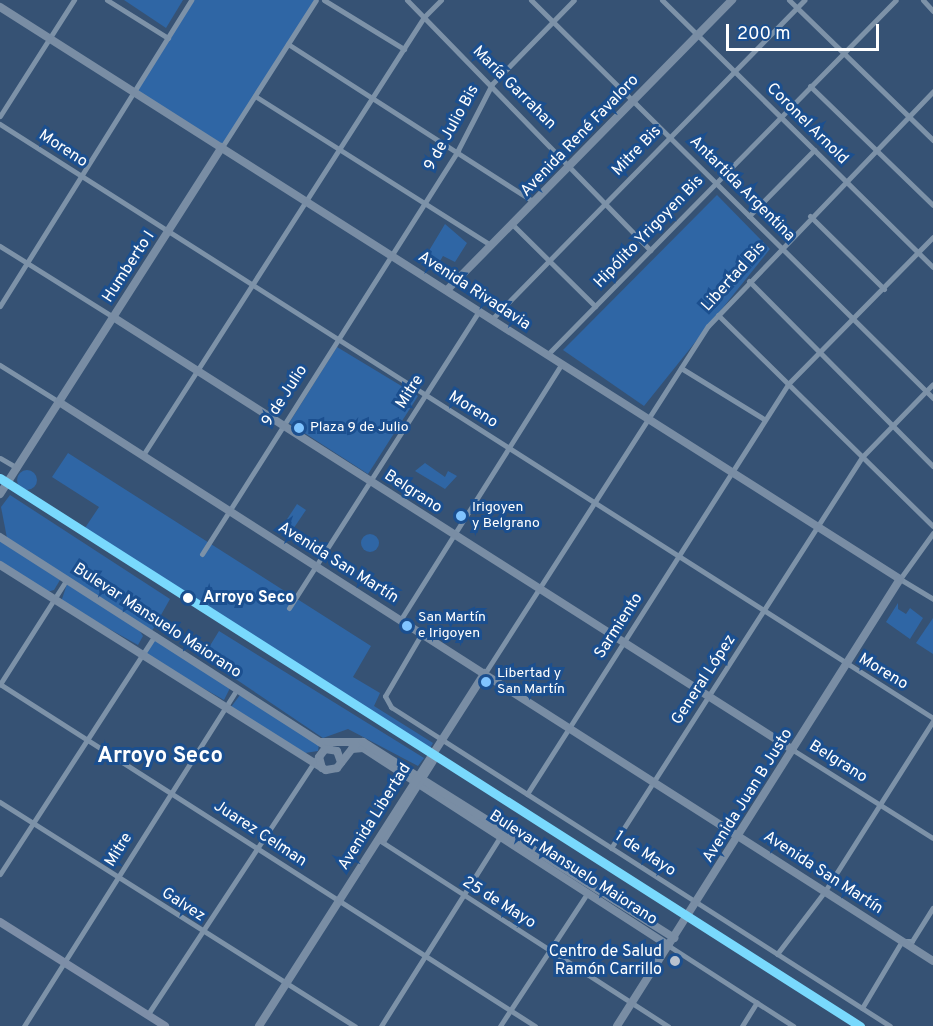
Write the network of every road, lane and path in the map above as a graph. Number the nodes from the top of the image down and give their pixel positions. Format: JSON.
{"nodes":[{"id":1,"x":74,"y":0,"type":"edge"},
{"id":2,"x":106,"y":0,"type":"edge"},
{"id":3,"x":191,"y":0,"type":"edge"},
{"id":4,"x":316,"y":0,"type":"edge"},
{"id":5,"x":324,"y":0,"type":"edge"},
{"id":6,"x":407,"y":0,"type":"edge"},
{"id":7,"x":441,"y":0,"type":"edge"},
{"id":8,"x":531,"y":0,"type":"edge"},
{"id":9,"x":574,"y":0,"type":"edge"},
{"id":10,"x":662,"y":0,"type":"edge"},
{"id":11,"x":732,"y":0,"type":"edge"},
{"id":12,"x":789,"y":0,"type":"edge"},
{"id":13,"x":804,"y":0,"type":"edge"},
{"id":14,"x":896,"y":0,"type":"edge"},
{"id":15,"x":923,"y":0,"type":"edge"},
{"id":16,"x":0,"y":7,"type":"edge"},
{"id":17,"x":797,"y":7,"type":"junction"},
{"id":18,"x":933,"y":10,"type":"edge"},
{"id":19,"x":424,"y":17,"type":"junction"},
{"id":20,"x":553,"y":22,"type":"junction"},
{"id":21,"x":698,"y":35,"type":"junction"},
{"id":22,"x":50,"y":38,"type":"junction"},
{"id":23,"x":168,"y":38,"type":"junction"},
{"id":24,"x":288,"y":44,"type":"junction"},
{"id":25,"x":404,"y":49,"type":"junction"},
{"id":26,"x":844,"y":52,"type":"junction"},
{"id":27,"x":734,"y":70,"type":"junction"},
{"id":28,"x":492,"y":84,"type":"junction"},
{"id":29,"x":810,"y":86,"type":"junction"},
{"id":30,"x":933,"y":91,"type":"edge"},
{"id":31,"x":135,"y":93,"type":"junction"},
{"id":32,"x":255,"y":96,"type":"junction"},
{"id":33,"x":371,"y":98,"type":"junction"},
{"id":34,"x":633,"y":101,"type":"junction"},
{"id":35,"x":0,"y":116,"type":"edge"},
{"id":36,"x":908,"y":116,"type":"junction"},
{"id":37,"x":780,"y":117,"type":"junction"},
{"id":38,"x":0,"y":124,"type":"edge"},
{"id":39,"x":669,"y":137,"type":"junction"},
{"id":40,"x":933,"y":140,"type":"edge"},
{"id":41,"x":222,"y":147,"type":"junction"},
{"id":42,"x":338,"y":149,"type":"junction"},
{"id":43,"x":458,"y":150,"type":"junction"},
{"id":44,"x":814,"y":150,"type":"junction"},
{"id":45,"x":876,"y":150,"type":"junction"},
{"id":46,"x":571,"y":164,"type":"junction"},
{"id":47,"x":82,"y":177,"type":"junction"},
{"id":48,"x":845,"y":181,"type":"junction"},
{"id":49,"x":716,"y":183,"type":"junction"},
{"id":50,"x":305,"y":199,"type":"junction"},
{"id":51,"x":534,"y":202,"type":"junction"},
{"id":52,"x":424,"y":203,"type":"junction"},
{"id":53,"x":605,"y":204,"type":"junction"},
{"id":54,"x":933,"y":206,"type":"edge"},
{"id":55,"x":749,"y":216,"type":"junction"},
{"id":56,"x":810,"y":216,"type":"junction"},
{"id":57,"x":512,"y":224,"type":"junction"},
{"id":58,"x":168,"y":232,"type":"junction"},
{"id":59,"x":933,"y":237,"type":"edge"},
{"id":60,"x":491,"y":245,"type":"junction"},
{"id":61,"x":0,"y":246,"type":"edge"},
{"id":62,"x":780,"y":246,"type":"junction"},
{"id":63,"x":650,"y":250,"type":"junction"},
{"id":64,"x":918,"y":253,"type":"junction"},
{"id":65,"x":392,"y":254,"type":"junction"},
{"id":66,"x":549,"y":261,"type":"junction"},
{"id":67,"x":27,"y":263,"type":"junction"},
{"id":68,"x":933,"y":267,"type":"edge"},
{"id":69,"x":749,"y":281,"type":"junction"},
{"id":70,"x":251,"y":285,"type":"junction"},
{"id":71,"x":884,"y":289,"type":"junction"},
{"id":72,"x":447,"y":290,"type":"junction"},
{"id":73,"x":0,"y":306,"type":"edge"},
{"id":74,"x":595,"y":306,"type":"junction"},
{"id":75,"x":478,"y":312,"type":"junction"},
{"id":76,"x":718,"y":315,"type":"junction"},
{"id":77,"x":113,"y":317,"type":"junction"},
{"id":78,"x":854,"y":319,"type":"junction"},
{"id":79,"x":490,"y":320,"type":"junction"},
{"id":80,"x":337,"y":340,"type":"junction"},
{"id":81,"x":820,"y":353,"type":"junction"},
{"id":82,"x":548,"y":354,"type":"junction"},
{"id":83,"x":562,"y":363,"type":"junction"},
{"id":84,"x":0,"y":365,"type":"edge"},
{"id":85,"x":681,"y":368,"type":"junction"},
{"id":86,"x":196,"y":370,"type":"junction"},
{"id":87,"x":789,"y":384,"type":"junction"},
{"id":88,"x":933,"y":384,"type":"edge"},
{"id":89,"x":926,"y":391,"type":"junction"},
{"id":90,"x":424,"y":396,"type":"junction"},
{"id":91,"x":933,"y":398,"type":"edge"},
{"id":92,"x":59,"y":402,"type":"junction"},
{"id":93,"x":648,"y":417,"type":"junction"},
{"id":94,"x":764,"y":419,"type":"junction"},
{"id":95,"x":893,"y":424,"type":"junction"},
{"id":96,"x":282,"y":426,"type":"junction"},
{"id":97,"x":508,"y":448,"type":"junction"},
{"id":98,"x":143,"y":455,"type":"junction"},
{"id":99,"x":862,"y":456,"type":"junction"},
{"id":100,"x":0,"y":458,"type":"edge"},
{"id":101,"x":933,"y":466,"type":"edge"},
{"id":102,"x":17,"y":468,"type":"junction"},
{"id":103,"x":733,"y":471,"type":"junction"},
{"id":104,"x":370,"y":479,"type":"junction"},
{"id":105,"x":0,"y":494,"type":"edge"},
{"id":106,"x":593,"y":504,"type":"junction"},
{"id":107,"x":227,"y":510,"type":"junction"},
{"id":108,"x":817,"y":525,"type":"junction"},
{"id":109,"x":933,"y":526,"type":"edge"},
{"id":110,"x":933,"y":533,"type":"edge"},
{"id":111,"x":454,"y":534,"type":"junction"},
{"id":112,"x":0,"y":537,"type":"edge"},
{"id":113,"x":202,"y":554,"type":"dead end"},
{"id":114,"x":678,"y":559,"type":"junction"},
{"id":115,"x":0,"y":565,"type":"edge"},
{"id":116,"x":315,"y":565,"type":"junction"},
{"id":117,"x":67,"y":579,"type":"junction"},
{"id":118,"x":900,"y":579,"type":"junction"},
{"id":119,"x":539,"y":588,"type":"junction"},
{"id":120,"x":53,"y":599,"type":"junction"},
{"id":121,"x":933,"y":599,"type":"edge"},
{"id":122,"x":289,"y":608,"type":"dead end"},
{"id":123,"x":763,"y":612,"type":"junction"},
{"id":124,"x":401,"y":619,"type":"junction"},
{"id":125,"x":422,"y":633,"type":"junction"},
{"id":126,"x":154,"y":635,"type":"junction"},
{"id":127,"x":624,"y":642,"type":"junction"},
{"id":128,"x":139,"y":654,"type":"junction"},
{"id":129,"x":847,"y":666,"type":"junction"},
{"id":130,"x":485,"y":672,"type":"junction"},
{"id":131,"x":0,"y":684,"type":"edge"},
{"id":132,"x":237,"y":689,"type":"junction"},
{"id":133,"x":710,"y":696,"type":"junction"},
{"id":134,"x":225,"y":708,"type":"junction"},
{"id":135,"x":933,"y":719,"type":"edge"},
{"id":136,"x":569,"y":728,"type":"junction"},
{"id":137,"x":354,"y":738,"type":"junction"},
{"id":138,"x":86,"y":740,"type":"junction"},
{"id":139,"x":339,"y":740,"type":"junction"},
{"id":140,"x":443,"y":740,"type":"junction"},
{"id":141,"x":320,"y":741,"type":"junction"},
{"id":142,"x":327,"y":750,"type":"junction"},
{"id":143,"x":793,"y":750,"type":"junction"},
{"id":144,"x":348,"y":753,"type":"junction"},
{"id":145,"x":310,"y":762,"type":"junction"},
{"id":146,"x":341,"y":762,"type":"junction"},
{"id":147,"x":323,"y":768,"type":"junction"},
{"id":148,"x":418,"y":780,"type":"junction"},
{"id":149,"x":654,"y":782,"type":"junction"},
{"id":150,"x":170,"y":793,"type":"junction"},
{"id":151,"x":526,"y":794,"type":"junction"},
{"id":152,"x":0,"y":802,"type":"edge"},
{"id":153,"x":880,"y":803,"type":"junction"},
{"id":154,"x":33,"y":823,"type":"junction"},
{"id":155,"x":502,"y":833,"type":"junction"},
{"id":156,"x":741,"y":835,"type":"junction"},
{"id":157,"x":933,"y":838,"type":"edge"},
{"id":158,"x":379,"y":841,"type":"junction"},
{"id":159,"x":254,"y":846,"type":"junction"},
{"id":160,"x":611,"y":848,"type":"junction"},
{"id":161,"x":0,"y":874,"type":"edge"},
{"id":162,"x":117,"y":879,"type":"junction"},
{"id":163,"x":590,"y":889,"type":"junction"},
{"id":164,"x":825,"y":891,"type":"junction"},
{"id":165,"x":463,"y":897,"type":"junction"},
{"id":166,"x":341,"y":901,"type":"junction"},
{"id":167,"x":696,"y":902,"type":"junction"},
{"id":168,"x":933,"y":908,"type":"edge"},
{"id":169,"x":1,"y":925,"type":"edge"},
{"id":170,"x":200,"y":932,"type":"junction"},
{"id":171,"x":674,"y":938,"type":"junction"},
{"id":172,"x":902,"y":941,"type":"junction"},
{"id":173,"x":669,"y":946,"type":"junction"},
{"id":174,"x":549,"y":950,"type":"junction"},
{"id":175,"x":427,"y":953,"type":"junction"},
{"id":176,"x":777,"y":954,"type":"junction"},
{"id":177,"x":933,"y":961,"type":"edge"},
{"id":178,"x":63,"y":962,"type":"junction"},
{"id":179,"x":287,"y":987,"type":"junction"},
{"id":180,"x":757,"y":1002,"type":"junction"},
{"id":181,"x":630,"y":1004,"type":"junction"},
{"id":182,"x":862,"y":1008,"type":"junction"},
{"id":183,"x":510,"y":1011,"type":"junction"},
{"id":184,"x":148,"y":1014,"type":"junction"},
{"id":185,"x":161,"y":1025,"type":"edge"},
{"id":186,"x":24,"y":1026,"type":"edge"},
{"id":187,"x":259,"y":1026,"type":"edge"},
{"id":188,"x":264,"y":1026,"type":"edge"},
{"id":189,"x":355,"y":1026,"type":"edge"},
{"id":190,"x":381,"y":1026,"type":"edge"},
{"id":191,"x":500,"y":1026,"type":"edge"},
{"id":192,"x":535,"y":1026,"type":"edge"},
{"id":193,"x":617,"y":1026,"type":"edge"},
{"id":194,"x":668,"y":1026,"type":"edge"},
{"id":195,"x":742,"y":1026,"type":"edge"},
{"id":196,"x":793,"y":1026,"type":"edge"},
{"id":197,"x":890,"y":1026,"type":"edge"}],
"edges":[{"from":1,"to":22,"type":"street"},
{"from":2,"to":23,"type":"street"},
{"from":3,"to":23,"type":"street"},
{"from":4,"to":24,"type":"street"},
{"from":5,"to":25,"type":"street"},
{"from":6,"to":19,"type":"street","name":"María Garrahan"},
{"from":7,"to":19,"type":"street"},
{"from":8,"to":20,"type":"street","name":"Antartida Argentina"},
{"from":9,"to":20,"type":"street","name":"9 de Julio Bis"},
{"from":10,"to":21,"type":"street","name":"Coronel Arnold"},
{"from":11,"to":21,"type":"main road","name":"Avenida René Favaloro"},
{"from":12,"to":17,"type":"street"},
{"from":13,"to":17,"type":"street","name":"Mitre Bis"},
{"from":14,"to":26,"type":"street","name":"Hipólito Yrigoyen Bis"},
{"from":15,"to":18,"type":"street"},
{"from":16,"to":22,"type":"main road","name":"Avenida Rivadavia"},
{"from":17,"to":26,"type":"street"},
{"from":17,"to":27,"type":"street","name":"Mitre Bis"},
{"from":19,"to":25,"type":"street"},
{"from":19,"to":28,"type":"street","name":"María Garrahan"},
{"from":20,"to":28,"type":"street","name":"9 de Julio Bis"},
{"from":20,"to":34,"type":"street","name":"Antartida Argentina"},
{"from":21,"to":27,"type":"street","name":"Coronel Arnold"},
{"from":21,"to":34,"type":"main road","name":"Avenida René Favaloro"},
{"from":22,"to":31,"type":"main road","name":"Avenida Rivadavia"},
{"from":22,"to":35,"type":"street"},
{"from":23,"to":31,"type":"street"},
{"from":24,"to":32,"type":"street"},
{"from":24,"to":33,"type":"street"},
{"from":25,"to":33,"type":"street"},
{"from":26,"to":29,"type":"street","name":"Hipólito Yrigoyen Bis"},
{"from":26,"to":36,"type":"street"},
{"from":27,"to":37,"type":"street","name":"Coronel Arnold"},
{"from":27,"to":39,"type":"street","name":"Mitre Bis"},
{"from":28,"to":43,"type":"street","name":"9 de Julio Bis"},
{"from":28,"to":46,"type":"street","name":"María Garrahan"},
{"from":29,"to":37,"type":"street","name":"Hipólito Yrigoyen Bis"},
{"from":29,"to":45,"type":"street"},
{"from":30,"to":36,"type":"street","name":"Libertad Bis"},
{"from":31,"to":41,"type":"main road","name":"Avenida Rivadavia"},
{"from":31,"to":47,"type":"street"},
{"from":32,"to":41,"type":"street"},
{"from":32,"to":42,"type":"street"},
{"from":33,"to":42,"type":"street"},
{"from":33,"to":43,"type":"street"},
{"from":34,"to":39,"type":"street","name":"Antartida Argentina"},
{"from":34,"to":46,"type":"main road","name":"Avenida René Favaloro"},
{"from":36,"to":40,"type":"street"},
{"from":36,"to":45,"type":"street","name":"Libertad Bis"},
{"from":37,"to":44,"type":"street","name":"Coronel Arnold"},
{"from":37,"to":49,"type":"street","name":"Hipólito Yrigoyen Bis"},
{"from":38,"to":47,"type":"street","name":"Moreno"},
{"from":39,"to":49,"type":"street","name":"Antartida Argentina"},
{"from":39,"to":53,"type":"street","name":"Mitre Bis"},
{"from":41,"to":50,"type":"main road","name":"Avenida Rivadavia"},
{"from":41,"to":58,"type":"main road","name":"Humberto I"},
{"from":42,"to":50,"type":"street"},
{"from":42,"to":52,"type":"street"},
{"from":43,"to":51,"type":"street"},
{"from":43,"to":52,"type":"street","name":"9 de Julio Bis"},
{"from":44,"to":48,"type":"street","name":"Coronel Arnold"},
{"from":44,"to":55,"type":"street"},
{"from":45,"to":48,"type":"street","name":"Libertad Bis"},
{"from":45,"to":54,"type":"street"},
{"from":46,"to":51,"type":"main road","name":"Avenida René Favaloro"},
{"from":46,"to":53,"type":"street","name":"María Garrahan"},
{"from":47,"to":58,"type":"street","name":"Moreno"},
{"from":47,"to":67,"type":"street"},
{"from":48,"to":56,"type":"street","name":"Libertad Bis"},
{"from":48,"to":64,"type":"street","name":"Coronel Arnold"},
{"from":49,"to":55,"type":"street","name":"Antartida Argentina"},
{"from":49,"to":63,"type":"street","name":"Hipólito Yrigoyen Bis"},
{"from":50,"to":65,"type":"main road","name":"Avenida Rivadavia"},
{"from":50,"to":70,"type":"street"},
{"from":51,"to":57,"type":"main road","name":"Avenida René Favaloro"},
{"from":52,"to":60,"type":"street"},
{"from":52,"to":65,"type":"street","name":"9 de Julio Bis"},
{"from":53,"to":63,"type":"street","name":"María Garrahan"},
{"from":53,"to":66,"type":"street","name":"Mitre Bis"},
{"from":55,"to":62,"type":"street","name":"Antartida Argentina"},
{"from":56,"to":62,"type":"street","name":"Libertad Bis"},
{"from":56,"to":71,"type":"street"},
{"from":57,"to":60,"type":"main road","name":"Avenida René Favaloro"},
{"from":57,"to":66,"type":"street"},
{"from":58,"to":70,"type":"street","name":"Moreno"},
{"from":58,"to":77,"type":"main road","name":"Humberto I"},
{"from":59,"to":64,"type":"street","name":"Sarmiento"},
{"from":60,"to":72,"type":"main road","name":"Avenida René Favaloro"},
{"from":61,"to":67,"type":"street","name":"Belgrano"},
{"from":62,"to":69,"type":"street","name":"Libertad Bis"},
{"from":62,"to":78,"type":"street","name":"Antartida Argentina"},
{"from":63,"to":74,"type":"street","name":"Hipólito Yrigoyen Bis"},
{"from":64,"to":68,"type":"street","name":"Coronel Arnold"},
{"from":64,"to":71,"type":"street","name":"Sarmiento"},
{"from":65,"to":72,"type":"main road","name":"Avenida Rivadavia"},
{"from":65,"to":80,"type":"street","name":"9 de Julio"},
{"from":66,"to":74,"type":"street"},
{"from":66,"to":79,"type":"street","name":"Mitre Bis"},
{"from":67,"to":73,"type":"street"},
{"from":67,"to":77,"type":"street","name":"Belgrano"},
{"from":69,"to":76,"type":"street","name":"Libertad Bis"},
{"from":69,"to":81,"type":"street"},
{"from":70,"to":80,"type":"street","name":"Moreno"},
{"from":70,"to":86,"type":"street"},
{"from":71,"to":78,"type":"street","name":"Sarmiento"},
{"from":72,"to":75,"type":"main road","name":"Avenida Rivadavia"},
{"from":74,"to":82,"type":"street","name":"Hipólito Yrigoyen Bis"},
{"from":75,"to":79,"type":"main road","name":"Avenida Rivadavia"},
{"from":75,"to":90,"type":"street","name":"Mitre"},
{"from":76,"to":85,"type":"street","name":"Libertad Bis"},
{"from":76,"to":87,"type":"street"},
{"from":77,"to":86,"type":"main road","name":"Belgrano"},
{"from":77,"to":92,"type":"main road","name":"Humberto I"},
{"from":78,"to":81,"type":"street","name":"Sarmiento"},
{"from":78,"to":89,"type":"street","name":"Antartida Argentina"},
{"from":79,"to":82,"type":"main road","name":"Avenida Rivadavia"},
{"from":80,"to":90,"type":"street","name":"Moreno"},
{"from":80,"to":96,"type":"street","name":"9 de Julio"},
{"from":81,"to":87,"type":"street","name":"Sarmiento"},
{"from":81,"to":95,"type":"street"},
{"from":82,"to":83,"type":"main road","name":"Avenida Rivadavia"},
{"from":83,"to":93,"type":"main road","name":"Avenida Rivadavia"},
{"from":83,"to":97,"type":"street"},
{"from":84,"to":92,"type":"street","name":"Avenida San Martín"},
{"from":85,"to":93,"type":"street","name":"Libertad Bis"},
{"from":85,"to":94,"type":"street"},
{"from":86,"to":96,"type":"main road","name":"Belgrano"},
{"from":86,"to":98,"type":"street"},
{"from":87,"to":94,"type":"street","name":"Sarmiento"},
{"from":87,"to":99,"type":"street"},
{"from":88,"to":89,"type":"street","name":"General López"},
{"from":89,"to":91,"type":"street","name":"Antartida Argentina"},
{"from":89,"to":95,"type":"street","name":"General López"},
{"from":90,"to":97,"type":"street","name":"Moreno"},
{"from":90,"to":104,"type":"street","name":"Mitre"},
{"from":92,"to":98,"type":"main road","name":"Avenida San Martín"},
{"from":92,"to":102,"type":"main road","name":"Humberto I"},
{"from":93,"to":103,"type":"main road","name":"Avenida Rivadavia"},
{"from":93,"to":106,"type":"street","name":"Libertad Bis"},
{"from":94,"to":103,"type":"street","name":"Sarmiento"},
{"from":95,"to":99,"type":"street","name":"General López"},
{"from":95,"to":101,"type":"street"},
{"from":96,"to":104,"type":"main road","name":"Belgrano"},
{"from":96,"to":107,"type":"street","name":"9 de Julio"},
{"from":97,"to":106,"type":"street","name":"Moreno"},
{"from":97,"to":111,"type":"street"},
{"from":98,"to":107,"type":"main road","name":"Avenida San Martín"},
{"from":99,"to":108,"type":"street","name":"General López"},
{"from":99,"to":109,"type":"street"},
{"from":100,"to":102,"type":"street"},
{"from":102,"to":105,"type":"main road","name":"Humberto I"},
{"from":103,"to":108,"type":"main road","name":"Avenida Rivadavia"},
{"from":103,"to":114,"type":"street","name":"Sarmiento"},
{"from":104,"to":111,"type":"main road","name":"Belgrano"},
{"from":104,"to":116,"type":"street","name":"Mitre"},
{"from":106,"to":114,"type":"street","name":"Moreno"},
{"from":106,"to":119,"type":"street","name":"Libertad Bis"},
{"from":107,"to":113,"type":"street","name":"9 de Julio"},
{"from":107,"to":116,"type":"main road","name":"Avenida San Martín"},
{"from":108,"to":118,"type":"main road","name":"Avenida Rivadavia"},
{"from":108,"to":123,"type":"street","name":"General López"},
{"from":110,"to":118,"type":"street"},
{"from":111,"to":119,"type":"main road","name":"Belgrano"},
{"from":111,"to":124,"type":"street"},
{"from":112,"to":117,"type":"main road","name":"Bulevar Mansuelo Maiorano"},
{"from":114,"to":123,"type":"street","name":"Moreno"},
{"from":114,"to":127,"type":"street","name":"Sarmiento"},
{"from":115,"to":120,"type":"main road"},
{"from":116,"to":122,"type":"street","name":"Mitre"},
{"from":116,"to":124,"type":"main road","name":"Avenida San Martín"},
{"from":117,"to":120,"type":"street"},
{"from":117,"to":126,"type":"main road","name":"Bulevar Mansuelo Maiorano"},
{"from":118,"to":121,"type":"street","name":"Avenida Rivadavia"},
{"from":118,"to":129,"type":"main road","name":"Avenida Juan B Justo"},
{"from":119,"to":127,"type":"main road","name":"Belgrano"},
{"from":119,"to":130,"type":"street","name":"Libertad Bis"},
{"from":120,"to":128,"type":"main road"},
{"from":120,"to":131,"type":"street"},
{"from":123,"to":129,"type":"street","name":"Moreno"},
{"from":123,"to":133,"type":"street","name":"General López"},
{"from":124,"to":125,"type":"main road","name":"Avenida San Martín"},
{"from":125,"to":130,"type":"main road","name":"Avenida San Martín"},
{"from":125,"to":140,"type":"street","name":"1 de Mayo"},
{"from":126,"to":128,"type":"street"},
{"from":126,"to":132,"type":"main road","name":"Bulevar Mansuelo Maiorano"},
{"from":127,"to":133,"type":"main road","name":"Belgrano"},
{"from":127,"to":136,"type":"street","name":"Sarmiento"},
{"from":128,"to":134,"type":"main road"},
{"from":128,"to":138,"type":"street"},
{"from":129,"to":135,"type":"street","name":"Moreno"},
{"from":129,"to":143,"type":"main road","name":"Avenida Juan B Justo"},
{"from":130,"to":136,"type":"main road","name":"Avenida San Martín"},
{"from":130,"to":140,"type":"main road","name":"Avenida Libertad"},
{"from":131,"to":138,"type":"street","name":"Juarez Celman"},
{"from":132,"to":134,"type":"street","name":"Mitre"},
{"from":132,"to":141,"type":"main road","name":"Bulevar Mansuelo Maiorano"},
{"from":133,"to":143,"type":"main road","name":"Belgrano"},
{"from":133,"to":149,"type":"street","name":"General López"},
{"from":134,"to":145,"type":"main road"},
{"from":134,"to":150,"type":"street","name":"Mitre"},
{"from":135,"to":153,"type":"street"},
{"from":136,"to":149,"type":"main road","name":"Avenida San Martín"},
{"from":136,"to":151,"type":"street","name":"Sarmiento"},
{"from":137,"to":139,"type":"main road"},
{"from":137,"to":144,"type":"street"},
{"from":137,"to":148,"type":"main road","name":"Bulevar Mansuelo Maiorano"},
{"from":138,"to":150,"type":"street","name":"Juarez Celman"},
{"from":138,"to":154,"type":"street"},
{"from":139,"to":141,"type":"main road"},
{"from":139,"to":142,"type":"main road"},
{"from":140,"to":148,"type":"main road","name":"Avenida Libertad"},
{"from":140,"to":151,"type":"street","name":"1 de Mayo"},
{"from":141,"to":142,"type":"main road","name":"Bulevar Mansuelo Maiorano"},
{"from":142,"to":145,"type":"street"},
{"from":142,"to":146,"type":"main road","name":"Bulevar Mansuelo Maiorano"},
{"from":142,"to":147,"type":"main road"},
{"from":143,"to":153,"type":"street","name":"Belgrano"},
{"from":143,"to":156,"type":"main road","name":"Avenida Juan B Justo"},
{"from":144,"to":146,"type":"main road"},
{"from":144,"to":148,"type":"main road","name":"Bulevar Mansuelo Maiorano"},
{"from":145,"to":147,"type":"main road"},
{"from":145,"to":159,"type":"street"},
{"from":146,"to":147,"type":"main road"},
{"from":148,"to":155,"type":"main road","name":"Bulevar Mansuelo Maiorano"},
{"from":148,"to":158,"type":"main road","name":"Avenida Libertad"},
{"from":149,"to":156,"type":"main road","name":"Avenida San Martín"},
{"from":149,"to":160,"type":"street","name":"General López"},
{"from":150,"to":159,"type":"street","name":"Juarez Celman"},
{"from":150,"to":162,"type":"street","name":"Mitre"},
{"from":151,"to":160,"type":"street","name":"1 de Mayo"},
{"from":152,"to":154,"type":"street","name":"Galvez"},
{"from":153,"to":157,"type":"street","name":"Belgrano"},
{"from":153,"to":164,"type":"street"},
{"from":154,"to":161,"type":"street"},
{"from":154,"to":162,"type":"street","name":"Galvez"},
{"from":155,"to":163,"type":"main road","name":"Bulevar Mansuelo Maiorano"},
{"from":155,"to":165,"type":"street"},
{"from":156,"to":164,"type":"main road","name":"Avenida San Martín"},
{"from":156,"to":167,"type":"main road","name":"Avenida Juan B Justo"},
{"from":158,"to":165,"type":"street","name":"25 de Mayo"},
{"from":158,"to":166,"type":"main road","name":"Avenida Libertad"},
{"from":159,"to":166,"type":"street","name":"Juarez Celman"},
{"from":159,"to":170,"type":"street"},
{"from":160,"to":167,"type":"street","name":"1 de Mayo"},
{"from":162,"to":170,"type":"street","name":"Galvez"},
{"from":162,"to":178,"type":"street","name":"Mitre"},
{"from":163,"to":171,"type":"main road","name":"Bulevar Mansuelo Maiorano"},
{"from":163,"to":173,"type":"main road","name":"Bulevar Mansuelo Maiorano"},
{"from":163,"to":174,"type":"street"},
{"from":164,"to":172,"type":"main road","name":"Avenida San Martín"},
{"from":164,"to":176,"type":"street"},
{"from":165,"to":174,"type":"street","name":"25 de Mayo"},
{"from":165,"to":175,"type":"street"},
{"from":166,"to":175,"type":"street","name":"Juarez Celman"},
{"from":166,"to":179,"type":"main road","name":"Avenida Libertad"},
{"from":167,"to":171,"type":"main road","name":"Avenida Juan B Justo"},
{"from":167,"to":176,"type":"street","name":"1 de Mayo"},
{"from":168,"to":172,"type":"street"},
{"from":169,"to":178,"type":"main road"},
{"from":170,"to":179,"type":"street","name":"Galvez"},
{"from":170,"to":184,"type":"street"},
{"from":171,"to":173,"type":"main road","name":"Avenida Juan B Justo"},
{"from":172,"to":177,"type":"main road","name":"Avenida San Martín"},
{"from":172,"to":182,"type":"street"},
{"from":173,"to":180,"type":"street","name":"Bulevar Mansuelo Maiorano"},
{"from":173,"to":181,"type":"main road","name":"Avenida Juan B Justo"},
{"from":174,"to":181,"type":"street","name":"25 de Mayo"},
{"from":174,"to":183,"type":"street"},
{"from":175,"to":183,"type":"street","name":"Juarez Celman"},
{"from":175,"to":190,"type":"street"},
{"from":176,"to":182,"type":"street","name":"1 de Mayo"},
{"from":178,"to":184,"type":"main road"},
{"from":178,"to":186,"type":"street","name":"Mitre"},
{"from":179,"to":187,"type":"main road","name":"Avenida Libertad"},
{"from":179,"to":188,"type":"main road","name":"Avenida Libertad"},
{"from":179,"to":189,"type":"street","name":"Galvez"},
{"from":180,"to":195,"type":"street"},
{"from":180,"to":196,"type":"street","name":"Bulevar Mansuelo Maiorano"},
{"from":181,"to":193,"type":"main road","name":"Avenida Juan B Justo"},
{"from":181,"to":194,"type":"street","name":"25 de Mayo"},
{"from":182,"to":197,"type":"street","name":"1 de Mayo"},
{"from":183,"to":191,"type":"street"},
{"from":183,"to":192,"type":"street","name":"Juarez Celman"},
{"from":184,"to":185,"type":"main road"}]}
